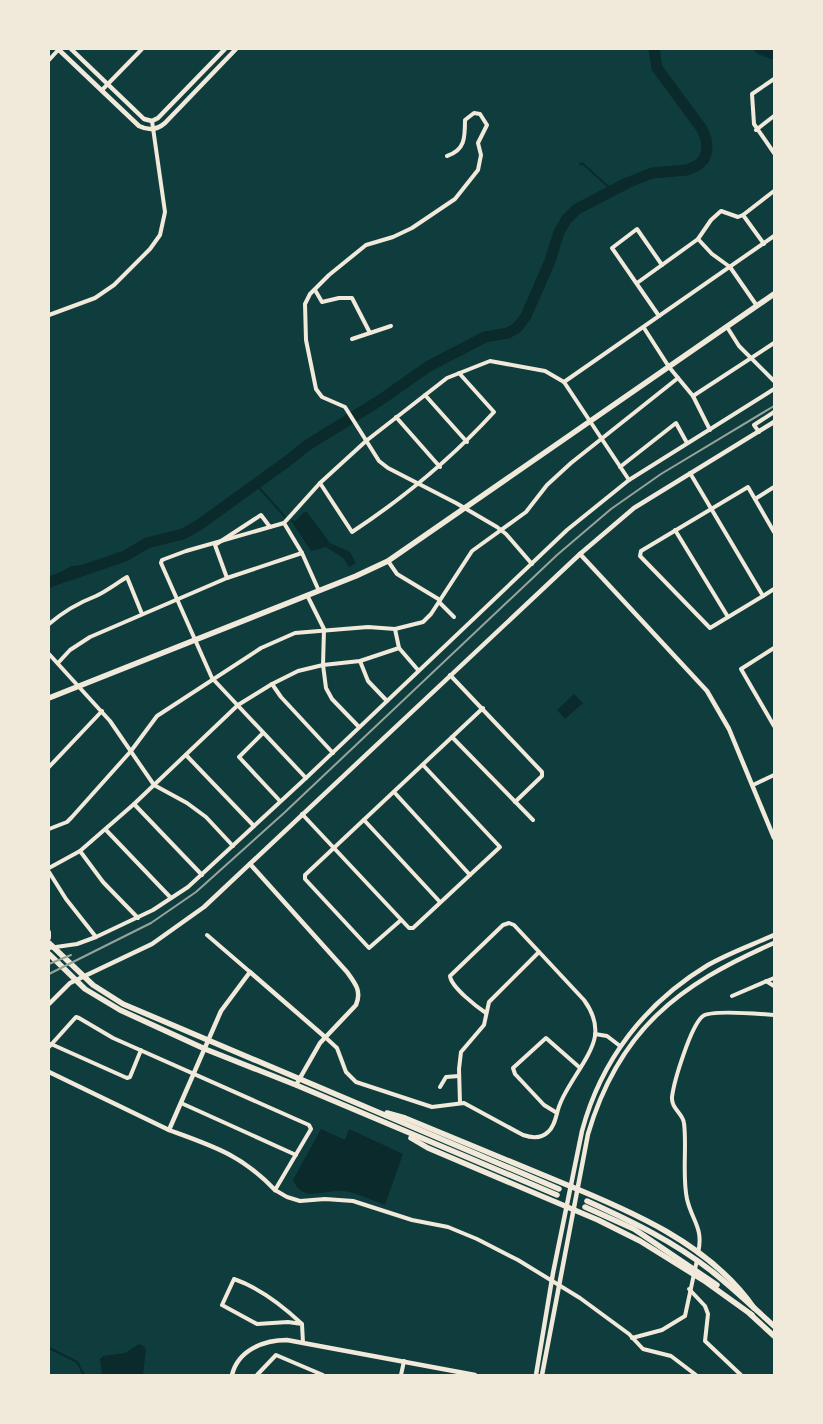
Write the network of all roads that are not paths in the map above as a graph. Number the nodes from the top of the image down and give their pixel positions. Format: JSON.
{"nodes":[{"id":1,"x":58,"y":49,"type":"edge"},
{"id":2,"x":70,"y":49,"type":"edge"},
{"id":3,"x":142,"y":49,"type":"edge"},
{"id":4,"x":225,"y":49,"type":"edge"},
{"id":5,"x":236,"y":49,"type":"edge"},
{"id":6,"x":49,"y":60,"type":"edge"},
{"id":7,"x":774,"y":79,"type":"edge"},
{"id":8,"x":108,"y":84,"type":"junction"},
{"id":9,"x":102,"y":90,"type":"junction"},
{"id":10,"x":774,"y":116,"type":"edge"},
{"id":11,"x":152,"y":121,"type":"junction"},
{"id":12,"x":153,"y":129,"type":"junction"},
{"id":13,"x":756,"y":130,"type":"junction"},
{"id":14,"x":774,"y":153,"type":"edge"},
{"id":15,"x":447,"y":156,"type":"dead end"},
{"id":16,"x":774,"y":191,"type":"edge"},
{"id":17,"x":743,"y":216,"type":"junction"},
{"id":18,"x":774,"y":236,"type":"edge"},
{"id":19,"x":698,"y":239,"type":"junction"},
{"id":20,"x":764,"y":244,"type":"junction"},
{"id":21,"x":662,"y":265,"type":"junction"},
{"id":22,"x":730,"y":267,"type":"junction"},
{"id":23,"x":637,"y":283,"type":"junction"},
{"id":24,"x":315,"y":290,"type":"junction"},
{"id":25,"x":774,"y":294,"type":"edge"},
{"id":26,"x":757,"y":306,"type":"junction"},
{"id":27,"x":49,"y":316,"type":"edge"},
{"id":28,"x":659,"y":316,"type":"junction"},
{"id":29,"x":392,"y":326,"type":"dead end"},
{"id":30,"x":727,"y":327,"type":"junction"},
{"id":31,"x":644,"y":328,"type":"junction"},
{"id":32,"x":370,"y":333,"type":"junction"},
{"id":33,"x":352,"y":340,"type":"dead end"},
{"id":34,"x":774,"y":343,"type":"edge"},
{"id":35,"x":750,"y":358,"type":"junction"},
{"id":36,"x":669,"y":367,"type":"junction"},
{"id":37,"x":460,"y":373,"type":"junction"},
{"id":38,"x":678,"y":378,"type":"junction"},
{"id":39,"x":774,"y":381,"type":"edge"},
{"id":40,"x":564,"y":382,"type":"junction"},
{"id":41,"x":774,"y":389,"type":"edge"},
{"id":42,"x":425,"y":395,"type":"junction"},
{"id":43,"x":693,"y":396,"type":"junction"},
{"id":44,"x":774,"y":412,"type":"edge"},
{"id":45,"x":396,"y":417,"type":"junction"},
{"id":46,"x":590,"y":422,"type":"junction"},
{"id":47,"x":774,"y":422,"type":"edge"},
{"id":48,"x":710,"y":430,"type":"junction"},
{"id":49,"x":759,"y":432,"type":"junction"},
{"id":50,"x":602,"y":439,"type":"junction"},
{"id":51,"x":366,"y":441,"type":"junction"},
{"id":52,"x":467,"y":442,"type":"junction"},
{"id":53,"x":687,"y":443,"type":"junction"},
{"id":54,"x":440,"y":467,"type":"junction"},
{"id":55,"x":620,"y":467,"type":"junction"},
{"id":56,"x":690,"y":473,"type":"junction"},
{"id":57,"x":629,"y":480,"type":"junction"},
{"id":58,"x":320,"y":483,"type":"junction"},
{"id":59,"x":420,"y":485,"type":"junction"},
{"id":60,"x":774,"y":487,"type":"edge"},
{"id":61,"x":755,"y":499,"type":"junction"},
{"id":62,"x":465,"y":508,"type":"junction"},
{"id":63,"x":711,"y":509,"type":"junction"},
{"id":64,"x":284,"y":523,"type":"junction"},
{"id":65,"x":270,"y":527,"type":"junction"},
{"id":66,"x":238,"y":530,"type":"junction"},
{"id":67,"x":675,"y":530,"type":"junction"},
{"id":68,"x":501,"y":531,"type":"junction"},
{"id":69,"x":774,"y":532,"type":"edge"},
{"id":70,"x":242,"y":536,"type":"junction"},
{"id":71,"x":215,"y":545,"type":"junction"},
{"id":72,"x":302,"y":553,"type":"junction"},
{"id":73,"x":580,"y":554,"type":"junction"},
{"id":74,"x":388,"y":561,"type":"junction"},
{"id":75,"x":532,"y":564,"type":"junction"},
{"id":76,"x":228,"y":578,"type":"junction"},
{"id":77,"x":774,"y":589,"type":"edge"},
{"id":78,"x":319,"y":591,"type":"junction"},
{"id":79,"x":307,"y":595,"type":"junction"},
{"id":80,"x":763,"y":596,"type":"junction"},
{"id":81,"x":176,"y":598,"type":"junction"},
{"id":82,"x":440,"y":601,"type":"junction"},
{"id":83,"x":142,"y":614,"type":"junction"},
{"id":84,"x":454,"y":617,"type":"dead end"},
{"id":85,"x":728,"y":617,"type":"junction"},
{"id":86,"x":49,"y":624,"type":"edge"},
{"id":87,"x":324,"y":629,"type":"junction"},
{"id":88,"x":395,"y":629,"type":"junction"},
{"id":89,"x":195,"y":640,"type":"junction"},
{"id":90,"x":399,"y":648,"type":"junction"},
{"id":91,"x":774,"y":648,"type":"edge"},
{"id":92,"x":49,"y":654,"type":"edge"},
{"id":93,"x":360,"y":661,"type":"junction"},
{"id":94,"x":58,"y":663,"type":"junction"},
{"id":95,"x":323,"y":665,"type":"junction"},
{"id":96,"x":418,"y":670,"type":"junction"},
{"id":97,"x":450,"y":676,"type":"junction"},
{"id":98,"x":212,"y":678,"type":"junction"},
{"id":99,"x":272,"y":684,"type":"junction"},
{"id":100,"x":78,"y":686,"type":"junction"},
{"id":101,"x":49,"y":698,"type":"edge"},
{"id":102,"x":387,"y":701,"type":"junction"},
{"id":103,"x":238,"y":706,"type":"junction"},
{"id":104,"x":483,"y":708,"type":"junction"},
{"id":105,"x":102,"y":711,"type":"junction"},
{"id":106,"x":774,"y":726,"type":"edge"},
{"id":107,"x":359,"y":727,"type":"junction"},
{"id":108,"x":263,"y":733,"type":"junction"},
{"id":109,"x":452,"y":736,"type":"junction"},
{"id":110,"x":131,"y":751,"type":"junction"},
{"id":111,"x":333,"y":753,"type":"junction"},
{"id":112,"x":186,"y":755,"type":"junction"},
{"id":113,"x":423,"y":765,"type":"junction"},
{"id":114,"x":49,"y":767,"type":"edge"},
{"id":115,"x":774,"y":775,"type":"edge"},
{"id":116,"x":306,"y":778,"type":"junction"},
{"id":117,"x":154,"y":785,"type":"junction"},
{"id":118,"x":753,"y":785,"type":"junction"},
{"id":119,"x":394,"y":792,"type":"junction"},
{"id":120,"x":280,"y":801,"type":"junction"},
{"id":121,"x":515,"y":802,"type":"junction"},
{"id":122,"x":134,"y":804,"type":"junction"},
{"id":123,"x":302,"y":814,"type":"junction"},
{"id":124,"x":364,"y":820,"type":"junction"},
{"id":125,"x":533,"y":820,"type":"dead end"},
{"id":126,"x":254,"y":826,"type":"junction"},
{"id":127,"x":49,"y":829,"type":"edge"},
{"id":128,"x":106,"y":830,"type":"junction"},
{"id":129,"x":774,"y":838,"type":"edge"},
{"id":130,"x":233,"y":846,"type":"junction"},
{"id":131,"x":334,"y":848,"type":"junction"},
{"id":132,"x":80,"y":852,"type":"junction"},
{"id":133,"x":250,"y":864,"type":"junction"},
{"id":134,"x":49,"y":870,"type":"edge"},
{"id":135,"x":202,"y":875,"type":"junction"},
{"id":136,"x":470,"y":875,"type":"junction"},
{"id":137,"x":171,"y":898,"type":"junction"},
{"id":138,"x":440,"y":902,"type":"junction"},
{"id":139,"x":138,"y":918,"type":"junction"},
{"id":140,"x":401,"y":920,"type":"junction"},
{"id":141,"x":49,"y":932,"type":"edge"},
{"id":142,"x":774,"y":935,"type":"edge"},
{"id":143,"x":207,"y":936,"type":"dead end"},
{"id":144,"x":96,"y":937,"type":"junction"},
{"id":145,"x":49,"y":938,"type":"edge"},
{"id":146,"x":49,"y":943,"type":"edge"},
{"id":147,"x":774,"y":943,"type":"edge"},
{"id":148,"x":49,"y":948,"type":"edge"},
{"id":149,"x":540,"y":952,"type":"junction"},
{"id":150,"x":49,"y":954,"type":"edge"},
{"id":151,"x":250,"y":972,"type":"junction"},
{"id":152,"x":774,"y":978,"type":"edge"},
{"id":153,"x":766,"y":981,"type":"junction"},
{"id":154,"x":774,"y":986,"type":"edge"},
{"id":155,"x":732,"y":996,"type":"dead end"},
{"id":156,"x":50,"y":1000,"type":"edge"},
{"id":157,"x":486,"y":1013,"type":"junction"},
{"id":158,"x":774,"y":1015,"type":"edge"},
{"id":159,"x":595,"y":1034,"type":"junction"},
{"id":160,"x":325,"y":1037,"type":"junction"},
{"id":161,"x":209,"y":1041,"type":"junction"},
{"id":162,"x":50,"y":1045,"type":"edge"},
{"id":163,"x":620,"y":1046,"type":"junction"},
{"id":164,"x":205,"y":1049,"type":"junction"},
{"id":165,"x":141,"y":1050,"type":"junction"},
{"id":166,"x":579,"y":1068,"type":"junction"},
{"id":167,"x":49,"y":1072,"type":"edge"},
{"id":168,"x":194,"y":1072,"type":"junction"},
{"id":169,"x":459,"y":1076,"type":"junction"},
{"id":170,"x":297,"y":1082,"type":"junction"},
{"id":171,"x":440,"y":1087,"type":"dead end"},
{"id":172,"x":180,"y":1103,"type":"junction"},
{"id":173,"x":460,"y":1103,"type":"junction"},
{"id":174,"x":366,"y":1107,"type":"junction"},
{"id":175,"x":557,"y":1113,"type":"junction"},
{"id":176,"x":391,"y":1126,"type":"junction"},
{"id":177,"x":169,"y":1130,"type":"junction"},
{"id":178,"x":296,"y":1155,"type":"junction"},
{"id":179,"x":570,"y":1186,"type":"junction"},
{"id":180,"x":577,"y":1188,"type":"junction"},
{"id":181,"x":275,"y":1190,"type":"junction"},
{"id":182,"x":566,"y":1207,"type":"junction"},
{"id":183,"x":572,"y":1210,"type":"junction"},
{"id":184,"x":689,"y":1290,"type":"junction"},
{"id":185,"x":754,"y":1308,"type":"junction"},
{"id":186,"x":752,"y":1315,"type":"junction"},
{"id":187,"x":302,"y":1324,"type":"junction"},
{"id":188,"x":774,"y":1326,"type":"edge"},
{"id":189,"x":774,"y":1336,"type":"edge"},
{"id":190,"x":632,"y":1338,"type":"junction"},
{"id":191,"x":303,"y":1343,"type":"junction"},
{"id":192,"x":404,"y":1361,"type":"junction"},
{"id":193,"x":232,"y":1375,"type":"edge"},
{"id":194,"x":257,"y":1375,"type":"edge"},
{"id":195,"x":323,"y":1375,"type":"edge"},
{"id":196,"x":401,"y":1375,"type":"edge"},
{"id":197,"x":475,"y":1375,"type":"edge"},
{"id":198,"x":536,"y":1375,"type":"edge"},
{"id":199,"x":542,"y":1375,"type":"edge"},
{"id":200,"x":696,"y":1375,"type":"edge"},
{"id":201,"x":741,"y":1375,"type":"edge"}],
"edges":[{"from":1,"to":6,"type":"street"},
{"from":1,"to":9,"type":"street"},
{"from":2,"to":8,"type":"street"},
{"from":3,"to":8,"type":"street"},
{"from":4,"to":11,"type":"street"},
{"from":5,"to":12,"type":"street"},
{"from":7,"to":13,"type":"street"},
{"from":8,"to":9,"type":"street"},
{"from":8,"to":11,"type":"street"},
{"from":9,"to":12,"type":"street"},
{"from":10,"to":13,"type":"street"},
{"from":11,"to":12,"type":"street"},
{"from":12,"to":27,"type":"street"},
{"from":13,"to":14,"type":"street"},
{"from":15,"to":24,"type":"street"},
{"from":16,"to":17,"type":"street"},
{"from":17,"to":19,"type":"street"},
{"from":17,"to":20,"type":"street"},
{"from":18,"to":20,"type":"street"},
{"from":19,"to":21,"type":"street"},
{"from":19,"to":22,"type":"street"},
{"from":20,"to":22,"type":"street"},
{"from":21,"to":23,"type":"street"},
{"from":21,"to":23,"type":"street"},
{"from":22,"to":26,"type":"street"},
{"from":22,"to":28,"type":"street"},
{"from":23,"to":28,"type":"street"},
{"from":24,"to":32,"type":"street"},
{"from":24,"to":51,"type":"street"},
{"from":25,"to":26,"type":"main road"},
{"from":26,"to":30,"type":"main road"},
{"from":28,"to":31,"type":"street"},
{"from":29,"to":32,"type":"street"},
{"from":30,"to":35,"type":"street"},
{"from":30,"to":36,"type":"main road"},
{"from":31,"to":36,"type":"street"},
{"from":31,"to":40,"type":"street"},
{"from":32,"to":33,"type":"street"},
{"from":34,"to":35,"type":"street"},
{"from":35,"to":39,"type":"street"},
{"from":35,"to":43,"type":"street"},
{"from":36,"to":38,"type":"street"},
{"from":36,"to":46,"type":"main road"},
{"from":37,"to":40,"type":"street"},
{"from":37,"to":42,"type":"street"},
{"from":37,"to":52,"type":"street"},
{"from":38,"to":43,"type":"street"},
{"from":38,"to":50,"type":"street"},
{"from":40,"to":46,"type":"street"},
{"from":41,"to":48,"type":"street"},
{"from":42,"to":45,"type":"street"},
{"from":42,"to":52,"type":"street"},
{"from":43,"to":48,"type":"street"},
{"from":44,"to":49,"type":"street"},
{"from":45,"to":51,"type":"street"},
{"from":45,"to":54,"type":"street"},
{"from":46,"to":50,"type":"street"},
{"from":46,"to":62,"type":"main road"},
{"from":47,"to":49,"type":"street"},
{"from":48,"to":53,"type":"street"},
{"from":49,"to":56,"type":"street"},
{"from":50,"to":55,"type":"street"},
{"from":50,"to":68,"type":"street"},
{"from":51,"to":58,"type":"street"},
{"from":51,"to":59,"type":"street"},
{"from":52,"to":54,"type":"street"},
{"from":53,"to":55,"type":"street"},
{"from":53,"to":57,"type":"street"},
{"from":54,"to":59,"type":"street"},
{"from":55,"to":57,"type":"street"},
{"from":56,"to":63,"type":"street"},
{"from":56,"to":73,"type":"street"},
{"from":57,"to":75,"type":"street"},
{"from":58,"to":59,"type":"street"},
{"from":58,"to":64,"type":"street"},
{"from":59,"to":62,"type":"street"},
{"from":60,"to":61,"type":"street"},
{"from":61,"to":63,"type":"street"},
{"from":61,"to":69,"type":"street"},
{"from":62,"to":68,"type":"street"},
{"from":62,"to":74,"type":"main road"},
{"from":63,"to":67,"type":"street"},
{"from":63,"to":80,"type":"street"},
{"from":64,"to":65,"type":"street"},
{"from":64,"to":72,"type":"street"},
{"from":65,"to":66,"type":"street"},
{"from":65,"to":70,"type":"street"},
{"from":66,"to":70,"type":"street"},
{"from":66,"to":71,"type":"street"},
{"from":67,"to":85,"type":"street"},
{"from":67,"to":85,"type":"street"},
{"from":68,"to":75,"type":"street"},
{"from":68,"to":82,"type":"street"},
{"from":70,"to":71,"type":"street"},
{"from":71,"to":76,"type":"street"},
{"from":71,"to":81,"type":"street"},
{"from":72,"to":76,"type":"street"},
{"from":72,"to":78,"type":"street"},
{"from":73,"to":97,"type":"street"},
{"from":73,"to":118,"type":"street"},
{"from":74,"to":78,"type":"main road"},
{"from":74,"to":82,"type":"street"},
{"from":75,"to":96,"type":"street"},
{"from":76,"to":81,"type":"street"},
{"from":77,"to":80,"type":"street"},
{"from":78,"to":79,"type":"main road"},
{"from":79,"to":87,"type":"street"},
{"from":79,"to":89,"type":"main road"},
{"from":80,"to":85,"type":"street"},
{"from":81,"to":83,"type":"street"},
{"from":81,"to":89,"type":"street"},
{"from":82,"to":84,"type":"street"},
{"from":82,"to":88,"type":"street"},
{"from":83,"to":86,"type":"street"},
{"from":83,"to":94,"type":"street"},
{"from":87,"to":88,"type":"street"},
{"from":87,"to":95,"type":"street"},
{"from":87,"to":98,"type":"street"},
{"from":88,"to":90,"type":"street"},
{"from":89,"to":98,"type":"street"},
{"from":89,"to":100,"type":"main road"},
{"from":90,"to":93,"type":"street"},
{"from":90,"to":96,"type":"street"},
{"from":91,"to":106,"type":"street"},
{"from":92,"to":94,"type":"street"},
{"from":93,"to":95,"type":"street"},
{"from":93,"to":102,"type":"street"},
{"from":94,"to":100,"type":"street"},
{"from":95,"to":99,"type":"street"},
{"from":95,"to":107,"type":"street"},
{"from":96,"to":102,"type":"street"},
{"from":97,"to":104,"type":"street"},
{"from":97,"to":123,"type":"street"},
{"from":98,"to":103,"type":"street"},
{"from":98,"to":110,"type":"street"},
{"from":99,"to":103,"type":"street"},
{"from":99,"to":111,"type":"street"},
{"from":100,"to":101,"type":"main road"},
{"from":100,"to":105,"type":"street"},
{"from":102,"to":107,"type":"street"},
{"from":103,"to":108,"type":"street"},
{"from":103,"to":112,"type":"street"},
{"from":104,"to":109,"type":"street"},
{"from":104,"to":121,"type":"street"},
{"from":105,"to":110,"type":"street"},
{"from":105,"to":114,"type":"street"},
{"from":107,"to":111,"type":"street"},
{"from":108,"to":116,"type":"street"},
{"from":108,"to":120,"type":"street"},
{"from":109,"to":113,"type":"street"},
{"from":109,"to":121,"type":"street"},
{"from":110,"to":117,"type":"street"},
{"from":110,"to":127,"type":"street"},
{"from":111,"to":116,"type":"street"},
{"from":112,"to":117,"type":"street"},
{"from":112,"to":126,"type":"street"},
{"from":113,"to":119,"type":"street"},
{"from":113,"to":136,"type":"street"},
{"from":115,"to":118,"type":"street"},
{"from":116,"to":120,"type":"street"},
{"from":117,"to":122,"type":"street"},
{"from":117,"to":130,"type":"street"},
{"from":118,"to":129,"type":"street"},
{"from":119,"to":124,"type":"street"},
{"from":119,"to":136,"type":"street"},
{"from":120,"to":126,"type":"street"},
{"from":121,"to":125,"type":"street"},
{"from":122,"to":128,"type":"street"},
{"from":122,"to":135,"type":"street"},
{"from":123,"to":131,"type":"street"},
{"from":123,"to":133,"type":"street"},
{"from":124,"to":131,"type":"street"},
{"from":124,"to":138,"type":"street"},
{"from":126,"to":130,"type":"street"},
{"from":128,"to":132,"type":"street"},
{"from":128,"to":137,"type":"street"},
{"from":130,"to":135,"type":"street"},
{"from":131,"to":140,"type":"street"},
{"from":131,"to":140,"type":"street"},
{"from":132,"to":134,"type":"street"},
{"from":132,"to":139,"type":"street"},
{"from":133,"to":156,"type":"street"},
{"from":133,"to":160,"type":"street"},
{"from":134,"to":144,"type":"street"},
{"from":135,"to":137,"type":"street"},
{"from":136,"to":138,"type":"street"},
{"from":137,"to":139,"type":"street"},
{"from":138,"to":140,"type":"street"},
{"from":139,"to":144,"type":"street"},
{"from":141,"to":145,"type":"street"},
{"from":142,"to":163,"type":"street"},
{"from":143,"to":151,"type":"street"},
{"from":144,"to":148,"type":"street"},
{"from":146,"to":161,"type":"main road"},
{"from":147,"to":180,"type":"street"},
{"from":149,"to":157,"type":"street"},
{"from":149,"to":157,"type":"street"},
{"from":149,"to":159,"type":"street"},
{"from":150,"to":164,"type":"main road"},
{"from":151,"to":160,"type":"street"},
{"from":151,"to":161,"type":"street"},
{"from":152,"to":153,"type":"street"},
{"from":153,"to":154,"type":"street"},
{"from":153,"to":155,"type":"street"},
{"from":157,"to":169,"type":"street"},
{"from":158,"to":184,"type":"street"},
{"from":159,"to":163,"type":"street"},
{"from":159,"to":166,"type":"street"},
{"from":160,"to":170,"type":"street"},
{"from":160,"to":173,"type":"street"},
{"from":161,"to":164,"type":"street"},
{"from":161,"to":170,"type":"main road"},
{"from":162,"to":165,"type":"street"},
{"from":162,"to":165,"type":"street"},
{"from":163,"to":179,"type":"street"},
{"from":164,"to":168,"type":"street"},
{"from":164,"to":170,"type":"main road"},
{"from":165,"to":168,"type":"street"},
{"from":166,"to":175,"type":"street"},
{"from":166,"to":175,"type":"street"},
{"from":167,"to":177,"type":"street"},
{"from":168,"to":172,"type":"street"},
{"from":168,"to":178,"type":"street"},
{"from":169,"to":171,"type":"street"},
{"from":169,"to":173,"type":"street"},
{"from":170,"to":174,"type":"main road"},
{"from":170,"to":176,"type":"main road"},
{"from":172,"to":177,"type":"street"},
{"from":172,"to":178,"type":"street"},
{"from":173,"to":175,"type":"street"},
{"from":174,"to":176,"type":"main road"},
{"from":174,"to":179,"type":"main road"},
{"from":176,"to":182,"type":"main road"},
{"from":177,"to":181,"type":"street"},
{"from":178,"to":181,"type":"street"},
{"from":179,"to":180,"type":"main road"},
{"from":179,"to":182,"type":"street"},
{"from":180,"to":183,"type":"street"},
{"from":180,"to":185,"type":"main road"},
{"from":181,"to":190,"type":"street"},
{"from":182,"to":183,"type":"main road"},
{"from":182,"to":198,"type":"street"},
{"from":183,"to":186,"type":"main road"},
{"from":183,"to":199,"type":"street"},
{"from":184,"to":190,"type":"street"},
{"from":184,"to":201,"type":"street"},
{"from":185,"to":186,"type":"main road"},
{"from":185,"to":188,"type":"main road"},
{"from":186,"to":189,"type":"main road"},
{"from":187,"to":187,"type":"street"},
{"from":187,"to":191,"type":"street"},
{"from":190,"to":200,"type":"street"},
{"from":191,"to":192,"type":"street"},
{"from":191,"to":193,"type":"street"},
{"from":192,"to":196,"type":"street"},
{"from":192,"to":197,"type":"street"},
{"from":194,"to":195,"type":"street"}]}
